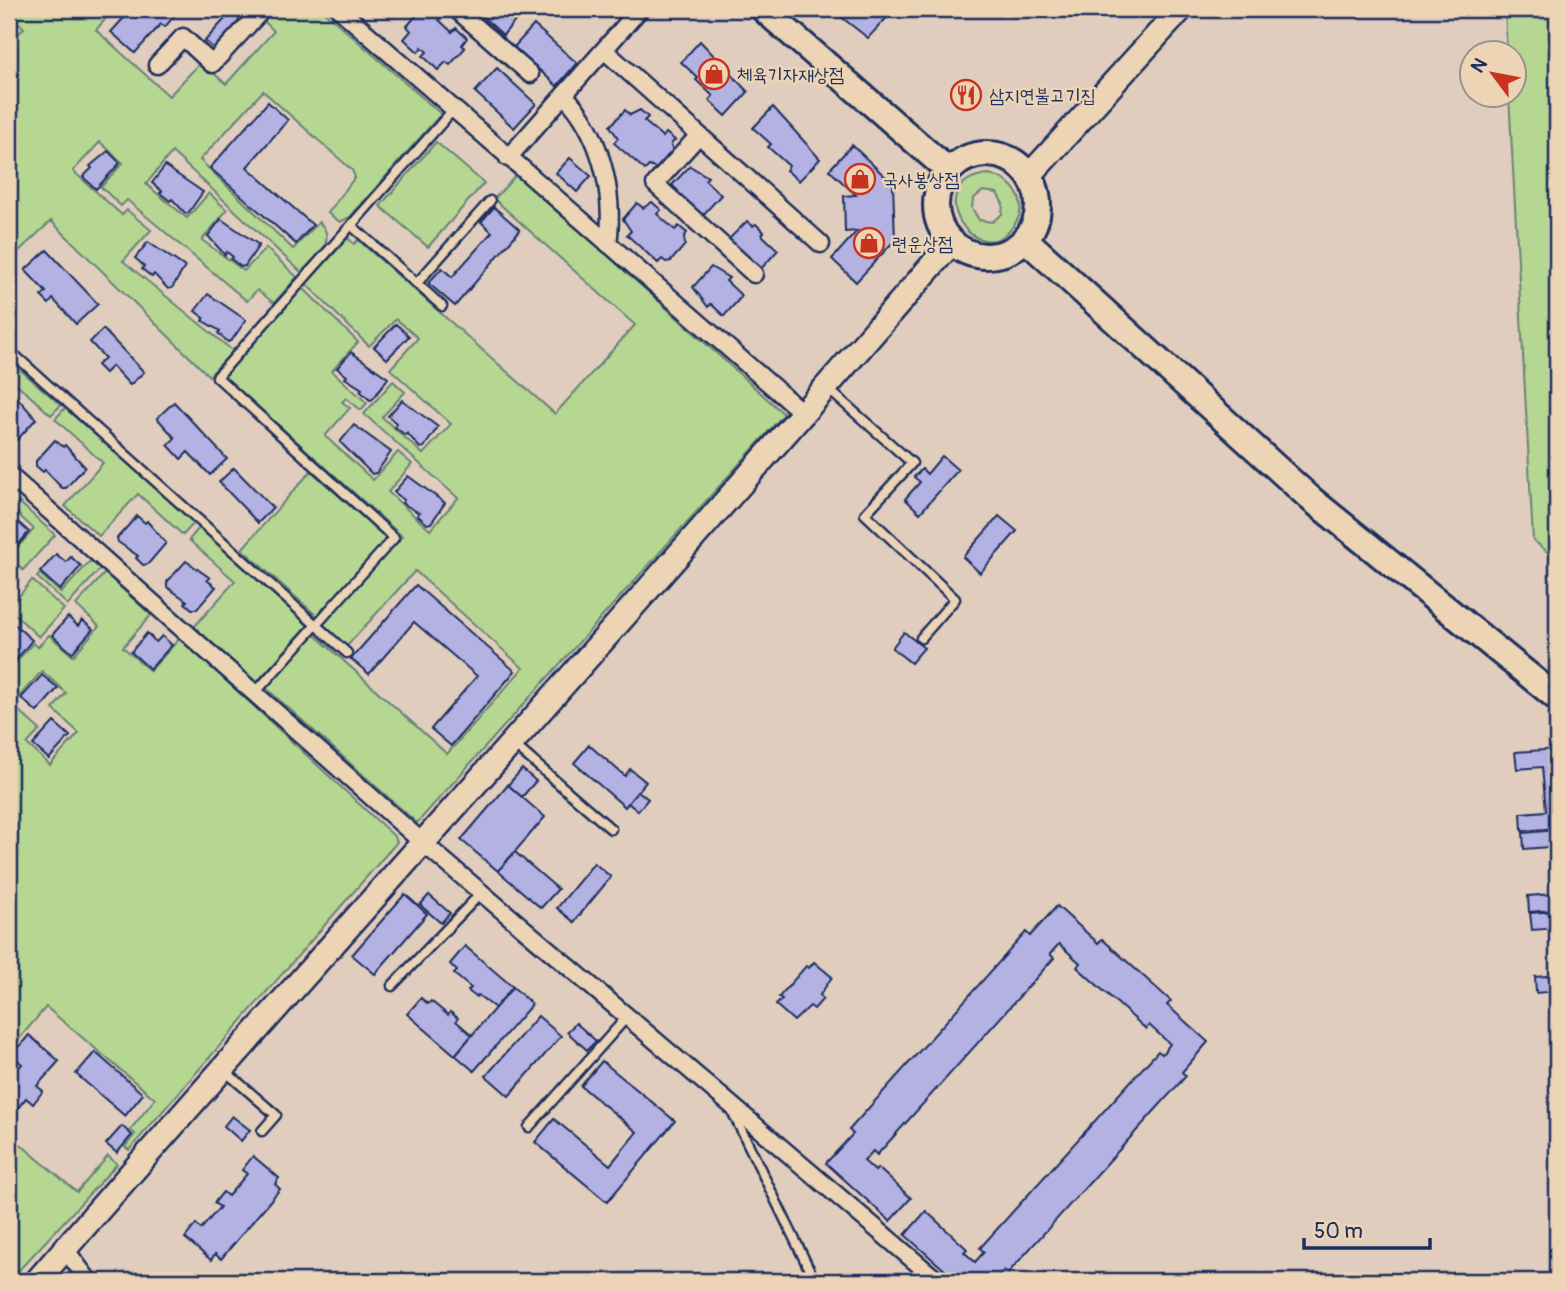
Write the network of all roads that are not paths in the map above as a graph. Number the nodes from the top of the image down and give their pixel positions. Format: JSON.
{"nodes":[{"id":1,"x":263,"y":9,"type":"edge"},
{"id":2,"x":339,"y":9,"type":"edge"},
{"id":3,"x":456,"y":9,"type":"edge"},
{"id":4,"x":640,"y":9,"type":"edge"},
{"id":5,"x":763,"y":9,"type":"edge"},
{"id":6,"x":1181,"y":9,"type":"edge"},
{"id":7,"x":604,"y":50,"type":"junction"},
{"id":8,"x":158,"y":65,"type":"dead end"},
{"id":9,"x":530,"y":74,"type":"dead end"},
{"id":10,"x":564,"y":95,"type":"junction"},
{"id":11,"x":453,"y":110,"type":"junction"},
{"id":12,"x":699,"y":135,"type":"junction"},
{"id":13,"x":508,"y":158,"type":"junction"},
{"id":14,"x":950,"y":171,"type":"junction"},
{"id":15,"x":1029,"y":176,"type":"junction"},
{"id":16,"x":490,"y":201,"type":"dead end"},
{"id":17,"x":352,"y":226,"type":"junction"},
{"id":18,"x":1025,"y":239,"type":"junction"},
{"id":19,"x":952,"y":242,"type":"junction"},
{"id":20,"x":608,"y":244,"type":"junction"},
{"id":21,"x":821,"y":244,"type":"dead end"},
{"id":22,"x":754,"y":274,"type":"dead end"},
{"id":23,"x":417,"y":283,"type":"junction"},
{"id":24,"x":442,"y":306,"type":"dead end"},
{"id":25,"x":9,"y":350,"type":"edge"},
{"id":26,"x":827,"y":387,"type":"junction"},
{"id":27,"x":804,"y":414,"type":"junction"},
{"id":28,"x":9,"y":475,"type":"edge"},
{"id":29,"x":316,"y":625,"type":"junction"},
{"id":30,"x":921,"y":638,"type":"dead end"},
{"id":31,"x":348,"y":653,"type":"dead end"},
{"id":32,"x":255,"y":693,"type":"junction"},
{"id":33,"x":1557,"y":698,"type":"edge"},
{"id":34,"x":511,"y":742,"type":"junction"},
{"id":35,"x":611,"y":829,"type":"dead end"},
{"id":36,"x":422,"y":842,"type":"junction"},
{"id":37,"x":482,"y":892,"type":"junction"},
{"id":38,"x":392,"y":986,"type":"dead end"},
{"id":39,"x":626,"y":1017,"type":"junction"},
{"id":40,"x":222,"y":1070,"type":"junction"},
{"id":41,"x":726,"y":1100,"type":"junction"},
{"id":42,"x":529,"y":1127,"type":"dead end"},
{"id":43,"x":262,"y":1131,"type":"dead end"},
{"id":44,"x":65,"y":1249,"type":"junction"},
{"id":45,"x":37,"y":1281,"type":"edge"},
{"id":46,"x":89,"y":1281,"type":"edge"},
{"id":47,"x":815,"y":1281,"type":"edge"},
{"id":48,"x":938,"y":1281,"type":"edge"}],
"edges":[{"from":1,"to":8,"type":"street"},
{"from":2,"to":11,"type":"street"},
{"from":3,"to":9,"type":"street"},
{"from":4,"to":7,"type":"street"},
{"from":5,"to":14,"type":"main road"},
{"from":6,"to":15,"type":"street"},
{"from":7,"to":10,"type":"street"},
{"from":7,"to":12,"type":"street"},
{"from":10,"to":13,"type":"street"},
{"from":10,"to":20,"type":"street"},
{"from":11,"to":13,"type":"street"},
{"from":11,"to":17,"type":"lane"},
{"from":12,"to":21,"type":"street"},
{"from":12,"to":22,"type":"street"},
{"from":13,"to":20,"type":"street"},
{"from":14,"to":15,"type":"main road"},
{"from":14,"to":19,"type":"main road"},
{"from":15,"to":18,"type":"main road"},
{"from":16,"to":23,"type":"lane"},
{"from":17,"to":23,"type":"lane"},
{"from":17,"to":29,"type":"lane"},
{"from":18,"to":19,"type":"main road"},
{"from":18,"to":33,"type":"main road"},
{"from":19,"to":26,"type":"street"},
{"from":20,"to":27,"type":"street"},
{"from":23,"to":24,"type":"lane"},
{"from":25,"to":29,"type":"lane"},
{"from":26,"to":27,"type":"street"},
{"from":26,"to":30,"type":"lane"},
{"from":27,"to":34,"type":"street"},
{"from":28,"to":32,"type":"street"},
{"from":29,"to":31,"type":"lane"},
{"from":29,"to":32,"type":"lane"},
{"from":32,"to":36,"type":"street"},
{"from":34,"to":35,"type":"lane"},
{"from":34,"to":36,"type":"street"},
{"from":36,"to":37,"type":"street"},
{"from":36,"to":40,"type":"street"},
{"from":37,"to":38,"type":"lane"},
{"from":37,"to":39,"type":"street"},
{"from":39,"to":41,"type":"street"},
{"from":39,"to":42,"type":"lane"},
{"from":40,"to":43,"type":"lane"},
{"from":40,"to":44,"type":"street"},
{"from":41,"to":47,"type":"lane"},
{"from":41,"to":48,"type":"street"},
{"from":44,"to":45,"type":"street"},
{"from":44,"to":46,"type":"street"}]}
